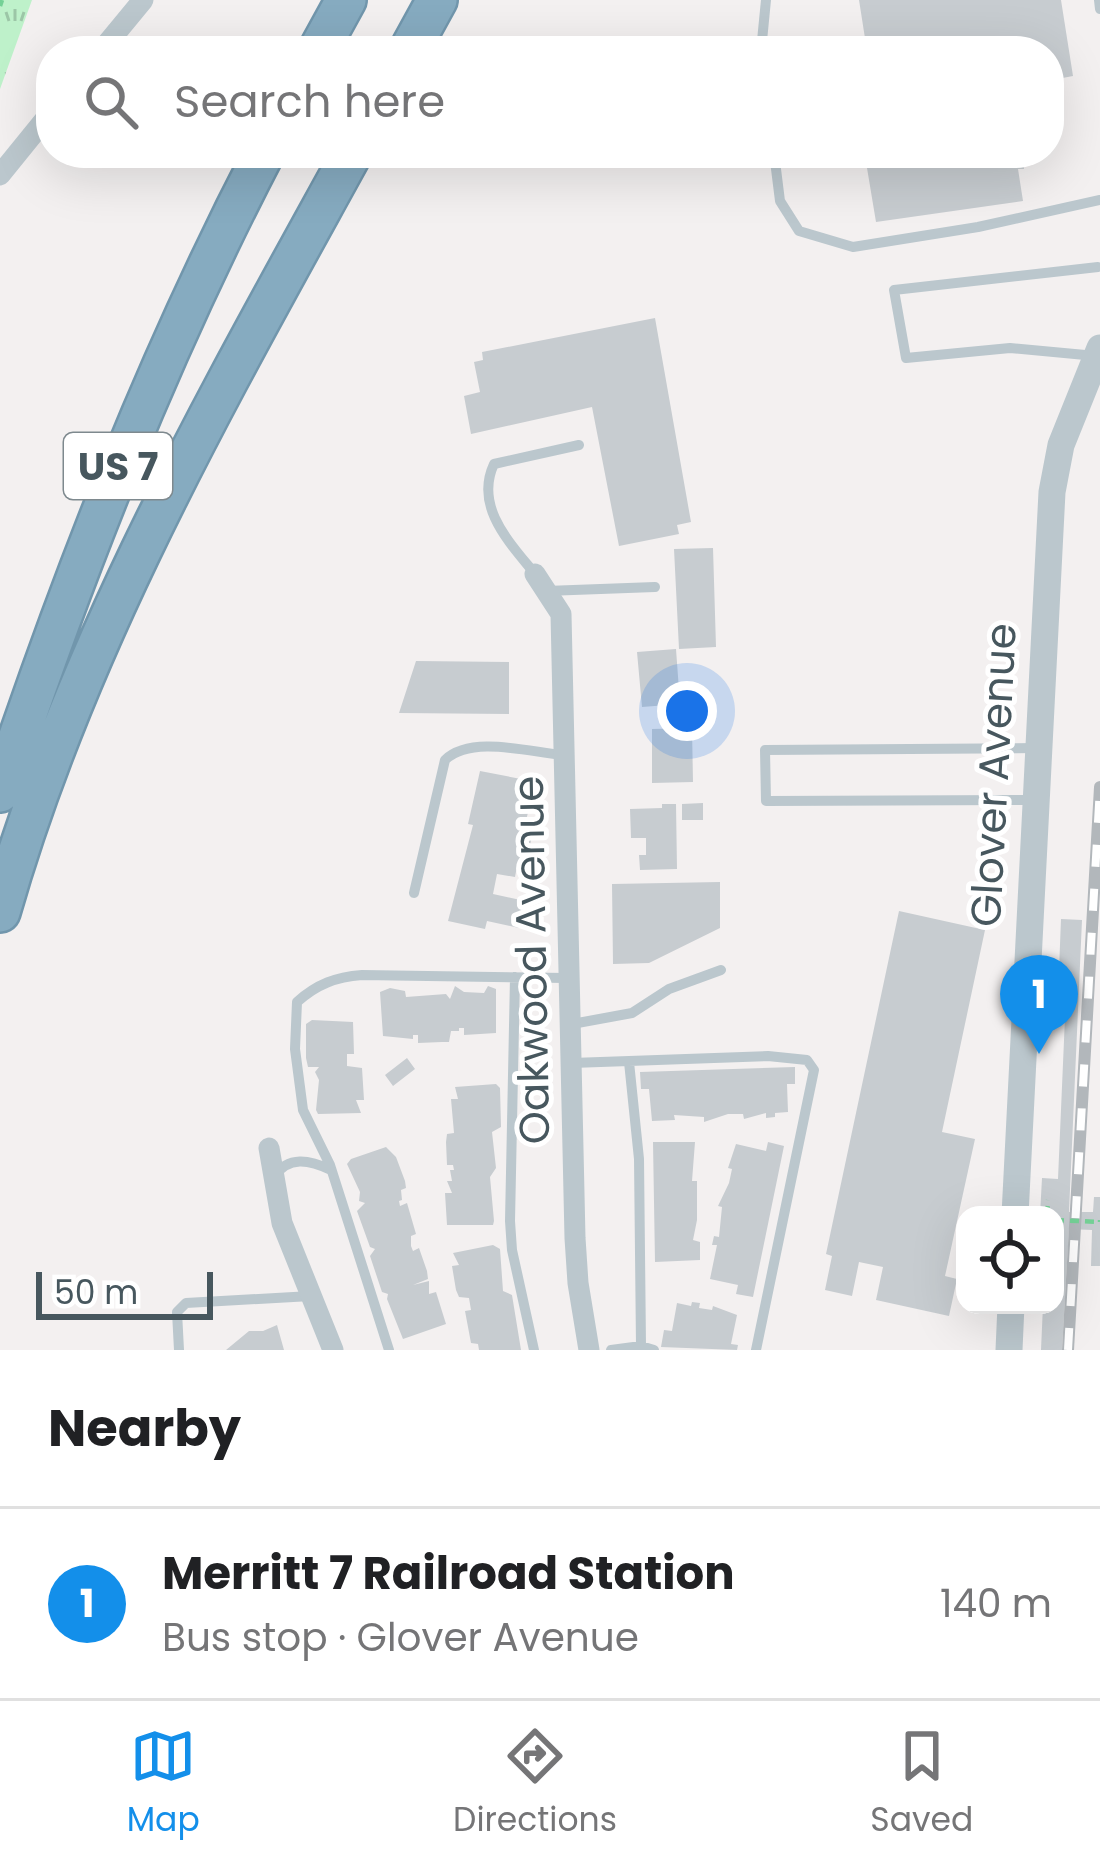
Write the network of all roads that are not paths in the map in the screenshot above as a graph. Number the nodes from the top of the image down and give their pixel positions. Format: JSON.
{"nodes":[{"id":1,"x":143,"y":0,"type":"edge"},
{"id":2,"x":346,"y":0,"type":"edge"},
{"id":3,"x":437,"y":0,"type":"edge"},
{"id":4,"x":766,"y":0,"type":"edge"},
{"id":5,"x":1099,"y":0,"type":"edge"},
{"id":6,"x":1100,"y":9,"type":"edge"},
{"id":7,"x":113,"y":36,"type":"edge"},
{"id":8,"x":326,"y":36,"type":"edge"},
{"id":9,"x":417,"y":36,"type":"edge"},
{"id":10,"x":762,"y":36,"type":"edge"},
{"id":11,"x":36,"y":131,"type":"edge"},
{"id":12,"x":257,"y":168,"type":"edge"},
{"id":13,"x":344,"y":168,"type":"edge"},
{"id":14,"x":776,"y":168,"type":"edge"},
{"id":15,"x":0,"y":175,"type":"edge"},
{"id":16,"x":1100,"y":200,"type":"edge"},
{"id":17,"x":1099,"y":264,"type":"edge"},
{"id":18,"x":1098,"y":352,"type":"edge"},
{"id":19,"x":579,"y":445,"type":"dead end"},
{"id":20,"x":541,"y":582,"type":"junction"},
{"id":21,"x":656,"y":587,"type":"dead end"},
{"id":22,"x":1037,"y":748,"type":"junction"},
{"id":23,"x":566,"y":755,"type":"junction"},
{"id":24,"x":0,"y":792,"type":"edge"},
{"id":25,"x":1034,"y":800,"type":"junction"},
{"id":26,"x":414,"y":893,"type":"dead end"},
{"id":27,"x":0,"y":912,"type":"edge"},
{"id":28,"x":721,"y":970,"type":"dead end"},
{"id":29,"x":514,"y":977,"type":"junction"},
{"id":30,"x":571,"y":978,"type":"junction"},
{"id":31,"x":572,"y":1024,"type":"junction"},
{"id":32,"x":629,"y":1062,"type":"junction"},
{"id":33,"x":572,"y":1064,"type":"junction"},
{"id":34,"x":269,"y":1148,"type":"dead end"},
{"id":35,"x":332,"y":1171,"type":"junction"},
{"id":36,"x":272,"y":1180,"type":"junction"},
{"id":37,"x":1015,"y":1206,"type":"edge"},
{"id":38,"x":311,"y":1296,"type":"junction"},
{"id":39,"x":1011,"y":1314,"type":"edge"},
{"id":40,"x":648,"y":1348,"type":"edge"},
{"id":41,"x":179,"y":1350,"type":"edge"},
{"id":42,"x":333,"y":1350,"type":"edge"},
{"id":43,"x":389,"y":1350,"type":"edge"},
{"id":44,"x":534,"y":1350,"type":"edge"},
{"id":45,"x":590,"y":1350,"type":"edge"},
{"id":46,"x":611,"y":1350,"type":"edge"},
{"id":47,"x":756,"y":1350,"type":"edge"},
{"id":48,"x":1009,"y":1350,"type":"edge"}],
"edges":[{"from":1,"to":7,"type":"street"},
{"from":2,"to":8,"type":"highway"},
{"from":3,"to":9,"type":"highway"},
{"from":4,"to":10,"type":"lane"},
{"from":5,"to":6,"type":"lane"},
{"from":11,"to":15,"type":"street"},
{"from":12,"to":24,"type":"highway","number":"US 7"},
{"from":13,"to":27,"type":"highway","number":"US 7"},
{"from":14,"to":16,"type":"lane"},
{"from":17,"to":18,"type":"lane"},
{"from":18,"to":22,"type":"street","name":"Glover Avenue"},
{"from":19,"to":20,"type":"lane"},
{"from":20,"to":21,"type":"lane"},
{"from":20,"to":23,"type":"street","name":"Oakwood Avenue"},
{"from":22,"to":25,"type":"street","name":"Glover Avenue"},
{"from":22,"to":25,"type":"lane"},
{"from":23,"to":26,"type":"lane"},
{"from":23,"to":30,"type":"street","name":"Oakwood Avenue"},
{"from":25,"to":37,"type":"street","name":"Glover Avenue"},
{"from":28,"to":31,"type":"lane"},
{"from":29,"to":30,"type":"lane"},
{"from":29,"to":35,"type":"lane"},
{"from":29,"to":44,"type":"lane"},
{"from":30,"to":31,"type":"street","name":"Oakwood Avenue"},
{"from":31,"to":33,"type":"street","name":"Oakwood Avenue"},
{"from":32,"to":33,"type":"lane"},
{"from":32,"to":40,"type":"lane"},
{"from":32,"to":47,"type":"lane"},
{"from":33,"to":45,"type":"street","name":"Oakwood Avenue"},
{"from":34,"to":36,"type":"street"},
{"from":35,"to":36,"type":"lane"},
{"from":35,"to":43,"type":"lane"},
{"from":36,"to":38,"type":"street"},
{"from":38,"to":41,"type":"lane"},
{"from":38,"to":42,"type":"street"},
{"from":39,"to":48,"type":"street"},
{"from":40,"to":46,"type":"lane"}]}
